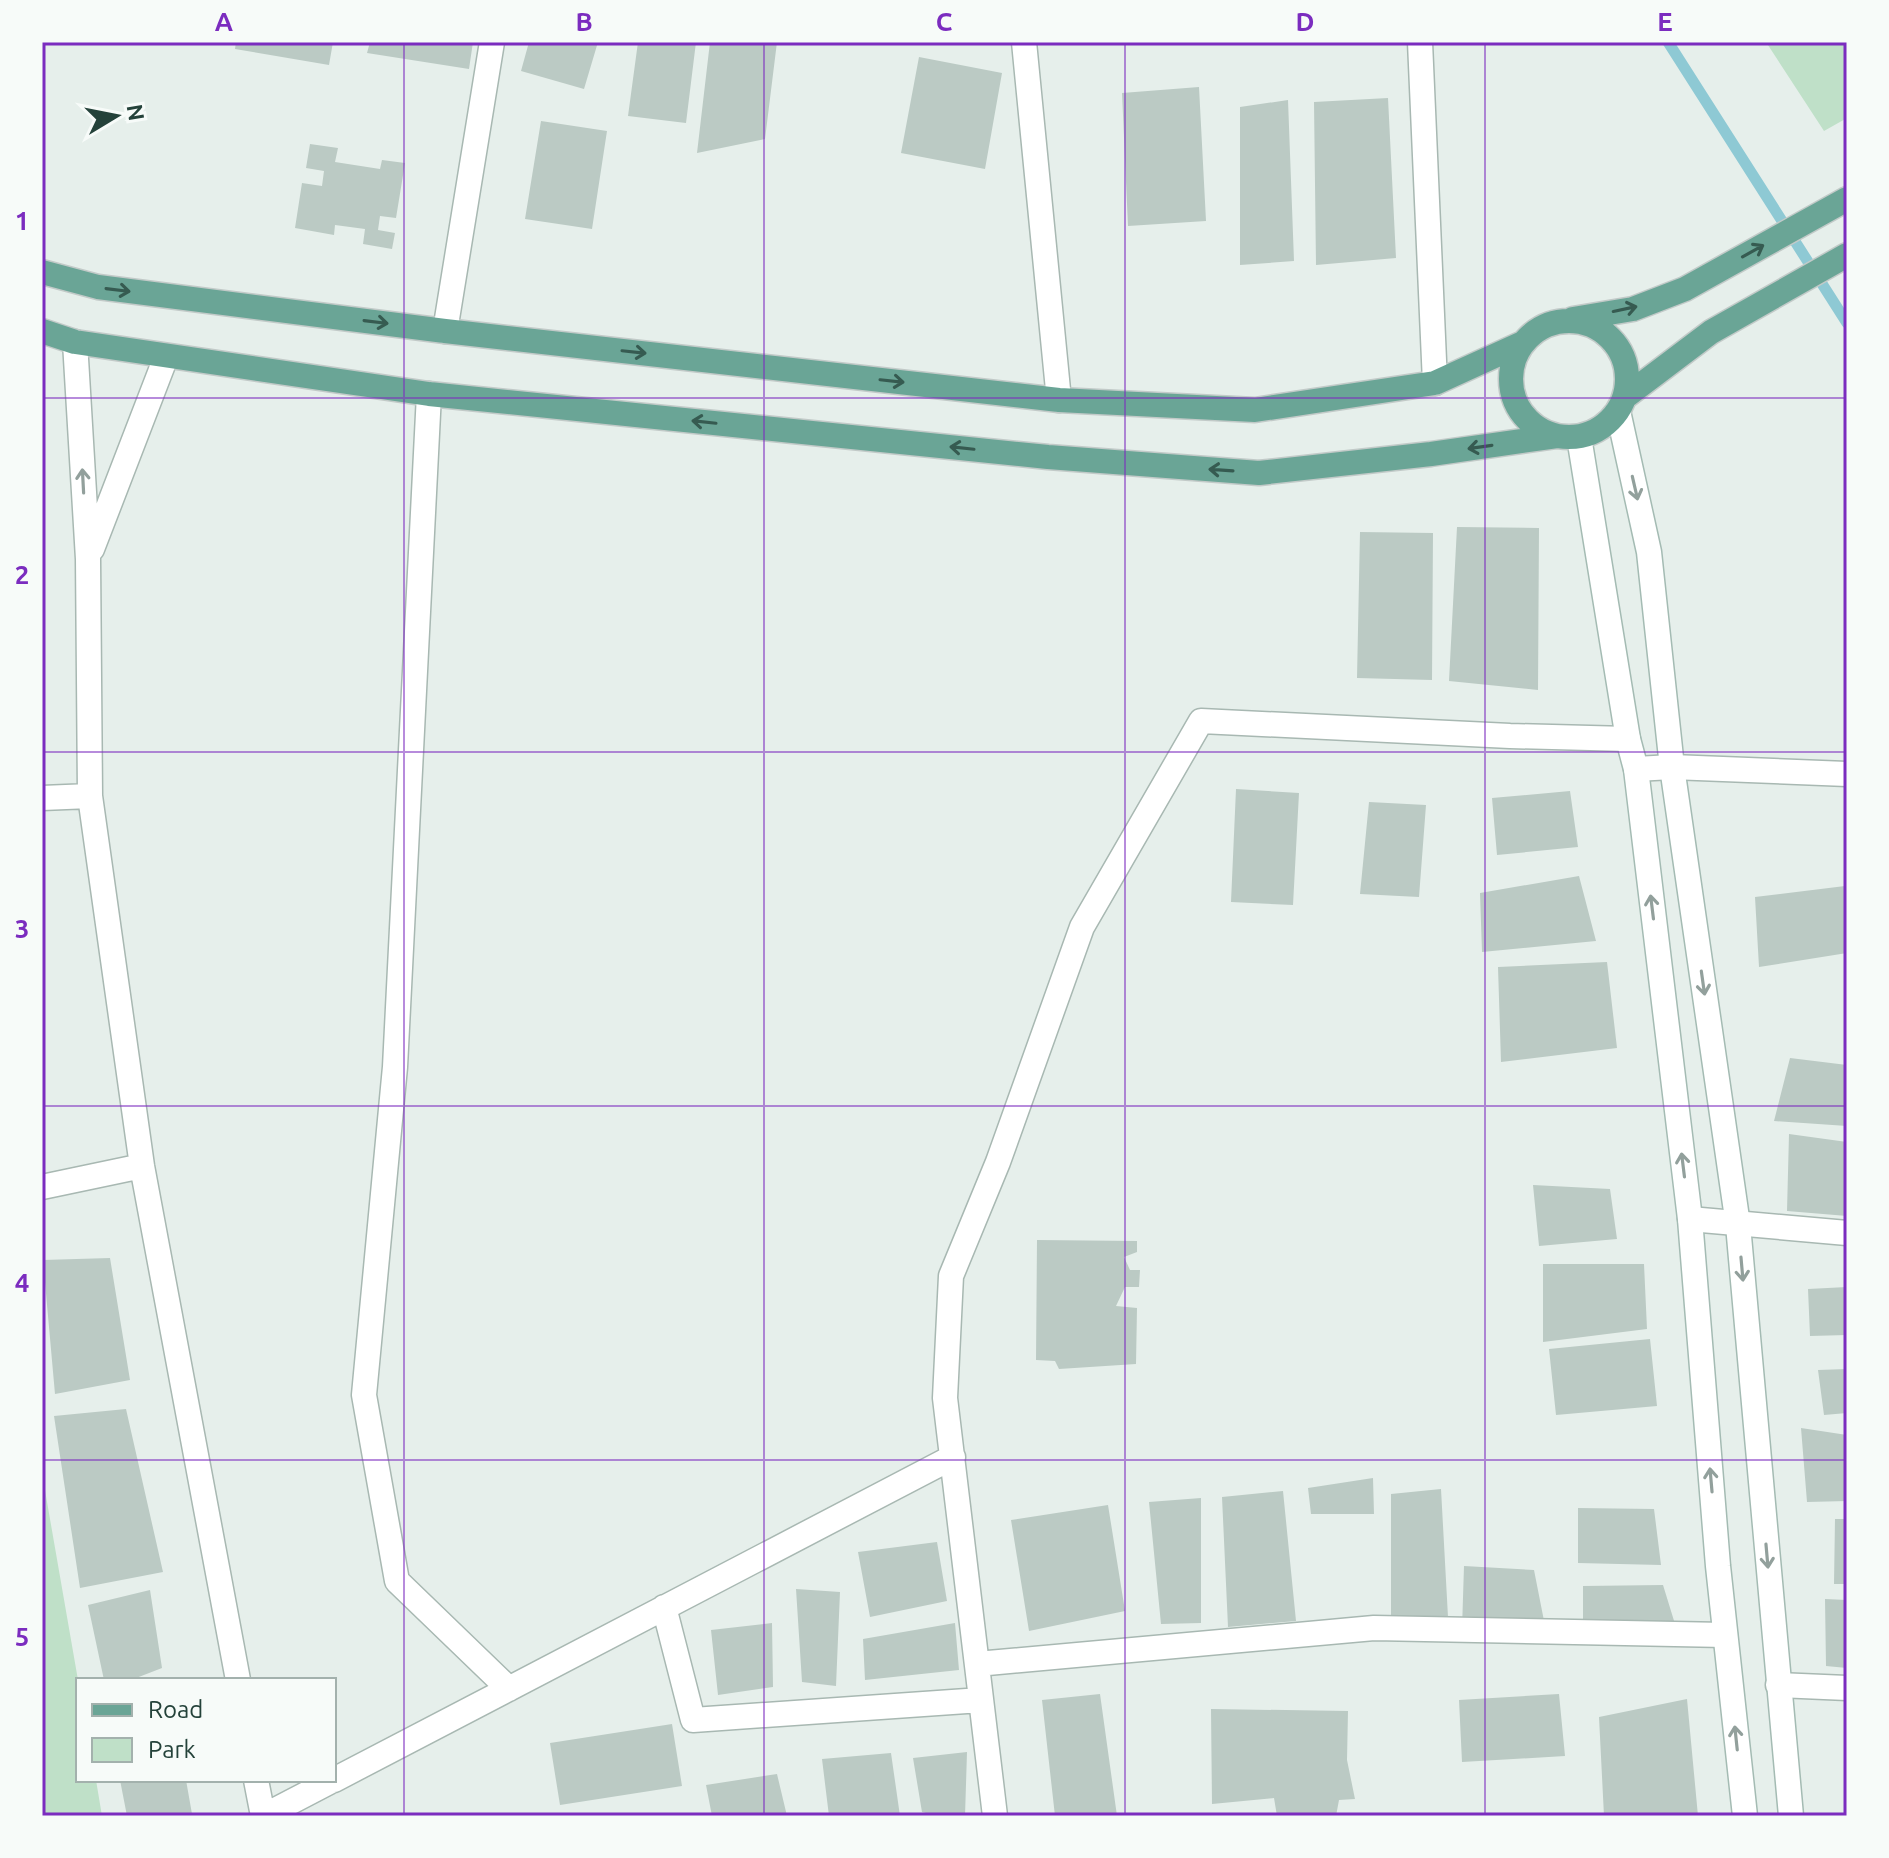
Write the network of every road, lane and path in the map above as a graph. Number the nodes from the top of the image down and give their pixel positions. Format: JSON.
{"nodes":[{"id":1,"x":492,"y":42,"type":"edge"},
{"id":2,"x":1024,"y":42,"type":"edge"},
{"id":3,"x":1420,"y":42,"type":"edge"},
{"id":4,"x":1847,"y":199,"type":"edge"},
{"id":5,"x":1847,"y":255,"type":"edge"},
{"id":6,"x":42,"y":272,"type":"edge"},
{"id":7,"x":1563,"y":320,"type":"junction"},
{"id":8,"x":42,"y":331,"type":"edge"},
{"id":9,"x":445,"y":331,"type":"junction"},
{"id":10,"x":75,"y":342,"type":"junction"},
{"id":11,"x":1523,"y":343,"type":"junction"},
{"id":12,"x":166,"y":357,"type":"junction"},
{"id":13,"x":1435,"y":383,"type":"junction"},
{"id":14,"x":429,"y":394,"type":"junction"},
{"id":15,"x":1059,"y":400,"type":"junction"},
{"id":16,"x":1621,"y":404,"type":"junction"},
{"id":17,"x":1568,"y":436,"type":"junction"},
{"id":18,"x":88,"y":559,"type":"junction"},
{"id":19,"x":1628,"y":739,"type":"junction"},
{"id":20,"x":1672,"y":767,"type":"junction"},
{"id":21,"x":1636,"y":769,"type":"junction"},
{"id":22,"x":1847,"y":774,"type":"edge"},
{"id":23,"x":90,"y":796,"type":"junction"},
{"id":24,"x":42,"y":798,"type":"edge"},
{"id":25,"x":142,"y":1166,"type":"junction"},
{"id":26,"x":42,"y":1187,"type":"edge"},
{"id":27,"x":1690,"y":1219,"type":"junction"},
{"id":28,"x":1738,"y":1225,"type":"junction"},
{"id":29,"x":1847,"y":1233,"type":"edge"},
{"id":30,"x":953,"y":1457,"type":"junction"},
{"id":31,"x":664,"y":1607,"type":"junction"},
{"id":32,"x":1725,"y":1635,"type":"junction"},
{"id":33,"x":977,"y":1664,"type":"junction"},
{"id":34,"x":238,"y":1678,"type":"edge"},
{"id":35,"x":1778,"y":1685,"type":"junction"},
{"id":36,"x":1847,"y":1688,"type":"edge"},
{"id":37,"x":509,"y":1689,"type":"junction"},
{"id":38,"x":981,"y":1700,"type":"junction"},
{"id":39,"x":336,"y":1779,"type":"edge"},
{"id":40,"x":256,"y":1782,"type":"edge"},
{"id":41,"x":330,"y":1782,"type":"edge"},
{"id":42,"x":263,"y":1816,"type":"edge"},
{"id":43,"x":995,"y":1816,"type":"edge"},
{"id":44,"x":1745,"y":1816,"type":"edge"},
{"id":45,"x":1791,"y":1816,"type":"edge"}],
"edges":[{"from":1,"to":9,"type":"street"},
{"from":2,"to":15,"type":"street"},
{"from":3,"to":13,"type":"street"},
{"from":7,"to":4,"type":"main road","one_way":true},
{"from":5,"to":16,"type":"main road"},
{"from":6,"to":9,"type":"main road","one_way":true},
{"from":7,"to":11,"type":"main road"},
{"from":7,"to":16,"type":"main road"},
{"from":8,"to":10,"type":"main road"},
{"from":9,"to":15,"type":"main road","one_way":true},
{"from":10,"to":12,"type":"main road"},
{"from":18,"to":10,"type":"street","one_way":true},
{"from":11,"to":13,"type":"main road"},
{"from":11,"to":17,"type":"main road"},
{"from":12,"to":14,"type":"main road"},
{"from":12,"to":18,"type":"street"},
{"from":13,"to":15,"type":"main road"},
{"from":17,"to":14,"type":"main road","one_way":true},
{"from":14,"to":37,"type":"street"},
{"from":16,"to":17,"type":"main road"},
{"from":16,"to":20,"type":"street","one_way":true},
{"from":17,"to":19,"type":"street"},
{"from":18,"to":23,"type":"street"},
{"from":19,"to":21,"type":"street"},
{"from":19,"to":30,"type":"street"},
{"from":20,"to":21,"type":"street"},
{"from":20,"to":22,"type":"street"},
{"from":20,"to":28,"type":"street","one_way":true},
{"from":27,"to":21,"type":"street","one_way":true},
{"from":23,"to":24,"type":"street"},
{"from":23,"to":25,"type":"street"},
{"from":25,"to":26,"type":"street"},
{"from":25,"to":34,"type":"street"},
{"from":27,"to":28,"type":"street"},
{"from":32,"to":27,"type":"street","one_way":true},
{"from":28,"to":29,"type":"street"},
{"from":28,"to":35,"type":"street","one_way":true},
{"from":30,"to":31,"type":"street"},
{"from":30,"to":33,"type":"street"},
{"from":31,"to":37,"type":"street"},
{"from":31,"to":38,"type":"street"},
{"from":32,"to":33,"type":"street"},
{"from":44,"to":32,"type":"street","one_way":true},
{"from":33,"to":38,"type":"street"},
{"from":35,"to":36,"type":"street"},
{"from":35,"to":45,"type":"street"},
{"from":37,"to":39,"type":"street"},
{"from":38,"to":43,"type":"street"},
{"from":40,"to":42,"type":"street"},
{"from":41,"to":42,"type":"street"}]}
